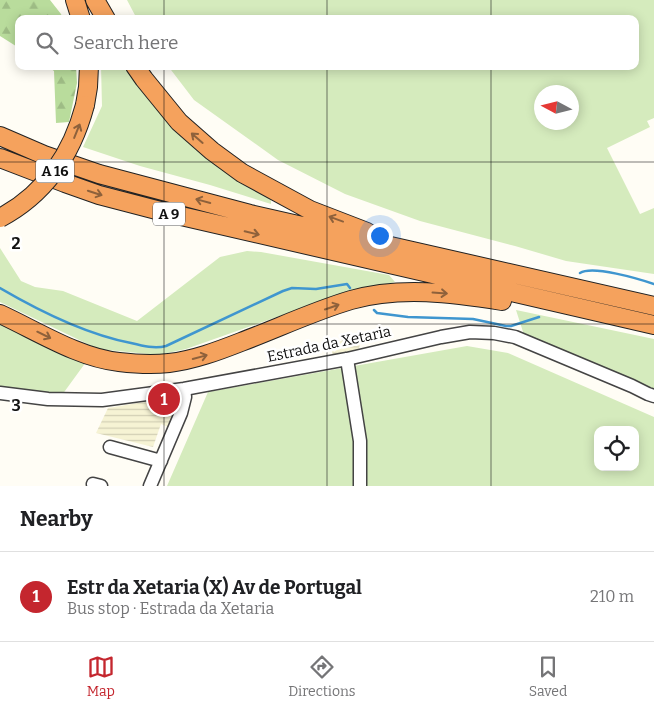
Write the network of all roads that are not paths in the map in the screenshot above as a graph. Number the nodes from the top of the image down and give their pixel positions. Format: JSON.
{"nodes":[{"id":1,"x":75,"y":0,"type":"edge"},
{"id":2,"x":95,"y":0,"type":"edge"},
{"id":3,"x":80,"y":15,"type":"edge"},
{"id":4,"x":104,"y":15,"type":"edge"},
{"id":5,"x":89,"y":70,"type":"edge"},
{"id":6,"x":138,"y":70,"type":"edge"},
{"id":7,"x":0,"y":136,"type":"edge"},
{"id":8,"x":0,"y":158,"type":"edge"},
{"id":9,"x":0,"y":218,"type":"edge"},
{"id":10,"x":414,"y":251,"type":"junction"},
{"id":11,"x":654,"y":306,"type":"edge"},
{"id":12,"x":0,"y":314,"type":"edge"},
{"id":13,"x":624,"y":318,"type":"junction"},
{"id":14,"x":654,"y":324,"type":"edge"},
{"id":15,"x":347,"y":359,"type":"junction"},
{"id":16,"x":184,"y":389,"type":"junction"},
{"id":17,"x":0,"y":393,"type":"edge"},
{"id":18,"x":654,"y":396,"type":"edge"},
{"id":19,"x":110,"y":447,"type":"dead end"},
{"id":20,"x":161,"y":461,"type":"junction"},
{"id":21,"x":150,"y":486,"type":"edge"},
{"id":22,"x":360,"y":486,"type":"edge"}],
"edges":[{"from":1,"to":3,"type":"highway"},
{"from":2,"to":4,"type":"highway"},
{"from":9,"to":5,"type":"highway","number":"A 16","one_way":true,"bridge":true},
{"from":10,"to":6,"type":"highway","one_way":true},
{"from":10,"to":7,"type":"highway","number":"A 9","one_way":true},
{"from":8,"to":13,"type":"highway","number":"A 9","one_way":true},
{"from":10,"to":11,"type":"highway","number":"A 9"},
{"from":12,"to":13,"type":"highway","one_way":true},
{"from":13,"to":14,"type":"highway","number":"A 9"},
{"from":15,"to":16,"type":"street","name":"Estrada da Xetaria"},
{"from":15,"to":18,"type":"street","name":"Estrada da Xetaria"},
{"from":15,"to":22,"type":"street"},
{"from":16,"to":17,"type":"street","name":"Estrada da Xetaria"},
{"from":16,"to":20,"type":"street"},
{"from":19,"to":20,"type":"street"},
{"from":20,"to":21,"type":"street"}]}
